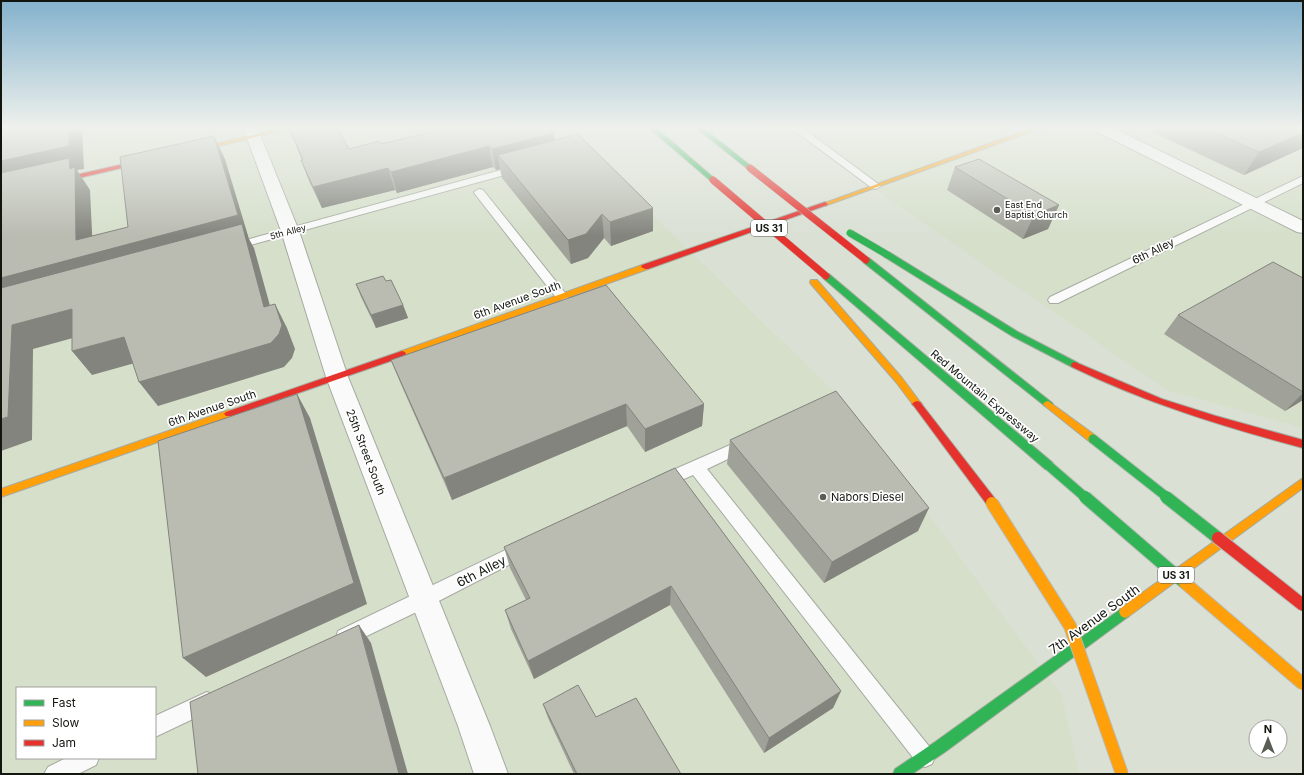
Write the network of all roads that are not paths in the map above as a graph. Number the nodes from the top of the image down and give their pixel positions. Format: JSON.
{"nodes":[{"id":1,"x":135,"y":163,"type":"edge"},
{"id":2,"x":264,"y":163,"type":"edge"},
{"id":3,"x":680,"y":163,"type":"edge"},
{"id":4,"x":693,"y":163,"type":"edge"},
{"id":5,"x":744,"y":163,"type":"edge"},
{"id":6,"x":845,"y":163,"type":"edge"},
{"id":7,"x":940,"y":163,"type":"edge"},
{"id":8,"x":1172,"y":163,"type":"edge"},
{"id":9,"x":530,"y":165,"type":"edge"},
{"id":10,"x":685,"y":168,"type":"dead end"},
{"id":11,"x":1303,"y":179,"type":"edge"},
{"id":12,"x":876,"y":186,"type":"junction"},
{"id":13,"x":479,"y":192,"type":"dead end"},
{"id":14,"x":1,"y":194,"type":"edge"},
{"id":15,"x":784,"y":195,"type":"junction"},
{"id":16,"x":1252,"y":203,"type":"junction"},
{"id":17,"x":743,"y":220,"type":"dead end"},
{"id":18,"x":1303,"y":228,"type":"edge"},
{"id":19,"x":290,"y":231,"type":"junction"},
{"id":20,"x":761,"y":235,"type":"dead end"},
{"id":21,"x":222,"y":250,"type":"edge"},
{"id":22,"x":811,"y":279,"type":"dead end"},
{"id":23,"x":562,"y":297,"type":"junction"},
{"id":24,"x":1054,"y":300,"type":"dead end"},
{"id":25,"x":337,"y":377,"type":"junction"},
{"id":26,"x":759,"y":438,"type":"edge"},
{"id":27,"x":1303,"y":444,"type":"edge"},
{"id":28,"x":696,"y":467,"type":"junction"},
{"id":29,"x":1303,"y":482,"type":"edge"},
{"id":30,"x":648,"y":489,"type":"edge"},
{"id":31,"x":1,"y":493,"type":"edge"},
{"id":32,"x":537,"y":543,"type":"edge"},
{"id":33,"x":424,"y":600,"type":"junction"},
{"id":34,"x":1303,"y":605,"type":"edge"},
{"id":35,"x":332,"y":644,"type":"edge"},
{"id":36,"x":1303,"y":684,"type":"edge"},
{"id":37,"x":219,"y":697,"type":"edge"},
{"id":38,"x":156,"y":727,"type":"edge"},
{"id":39,"x":925,"y":757,"type":"junction"},
{"id":40,"x":87,"y":759,"type":"edge"},
{"id":41,"x":56,"y":774,"type":"edge"},
{"id":42,"x":491,"y":774,"type":"edge"},
{"id":43,"x":900,"y":774,"type":"edge"},
{"id":44,"x":1122,"y":774,"type":"edge"}],
"edges":[{"from":1,"to":14,"type":"main road"},
{"from":2,"to":19,"type":"street","name":"25th Street South"},
{"from":3,"to":10,"type":"main road"},
{"from":4,"to":36,"type":"main road","name":"Red Mountain Expressway","number":"US 31","bridge":true},
{"from":5,"to":15,"type":"main road","bridge":true},
{"from":6,"to":12,"type":"lane"},
{"from":7,"to":12,"type":"main road","name":"6th Avenue South"},
{"from":8,"to":16,"type":"street"},
{"from":9,"to":19,"type":"lane","name":"5th Alley"},
{"from":11,"to":16,"type":"lane","name":"6th Alley"},
{"from":12,"to":23,"type":"main road","name":"6th Avenue South"},
{"from":13,"to":23,"type":"lane"},
{"from":15,"to":27,"type":"main road","bridge":true},
{"from":15,"to":34,"type":"main road","bridge":true},
{"from":16,"to":18,"type":"street"},
{"from":16,"to":24,"type":"lane","name":"6th Alley"},
{"from":17,"to":20,"type":"main road"},
{"from":19,"to":21,"type":"lane","name":"5th Alley"},
{"from":19,"to":25,"type":"street","name":"25th Street South"},
{"from":22,"to":44,"type":"main road","bridge":true},
{"from":23,"to":25,"type":"main road","name":"6th Avenue South"},
{"from":25,"to":31,"type":"main road","name":"6th Avenue South"},
{"from":25,"to":33,"type":"street","name":"25th Street South"},
{"from":26,"to":28,"type":"lane"},
{"from":28,"to":30,"type":"lane"},
{"from":28,"to":39,"type":"lane"},
{"from":29,"to":39,"type":"main road","name":"7th Avenue South"},
{"from":32,"to":33,"type":"lane","name":"6th Alley"},
{"from":33,"to":35,"type":"lane","name":"6th Alley"},
{"from":33,"to":42,"type":"street","name":"25th Street South"},
{"from":37,"to":38,"type":"lane"},
{"from":39,"to":43,"type":"main road","name":"7th Avenue South"},
{"from":40,"to":41,"type":"lane"}]}
